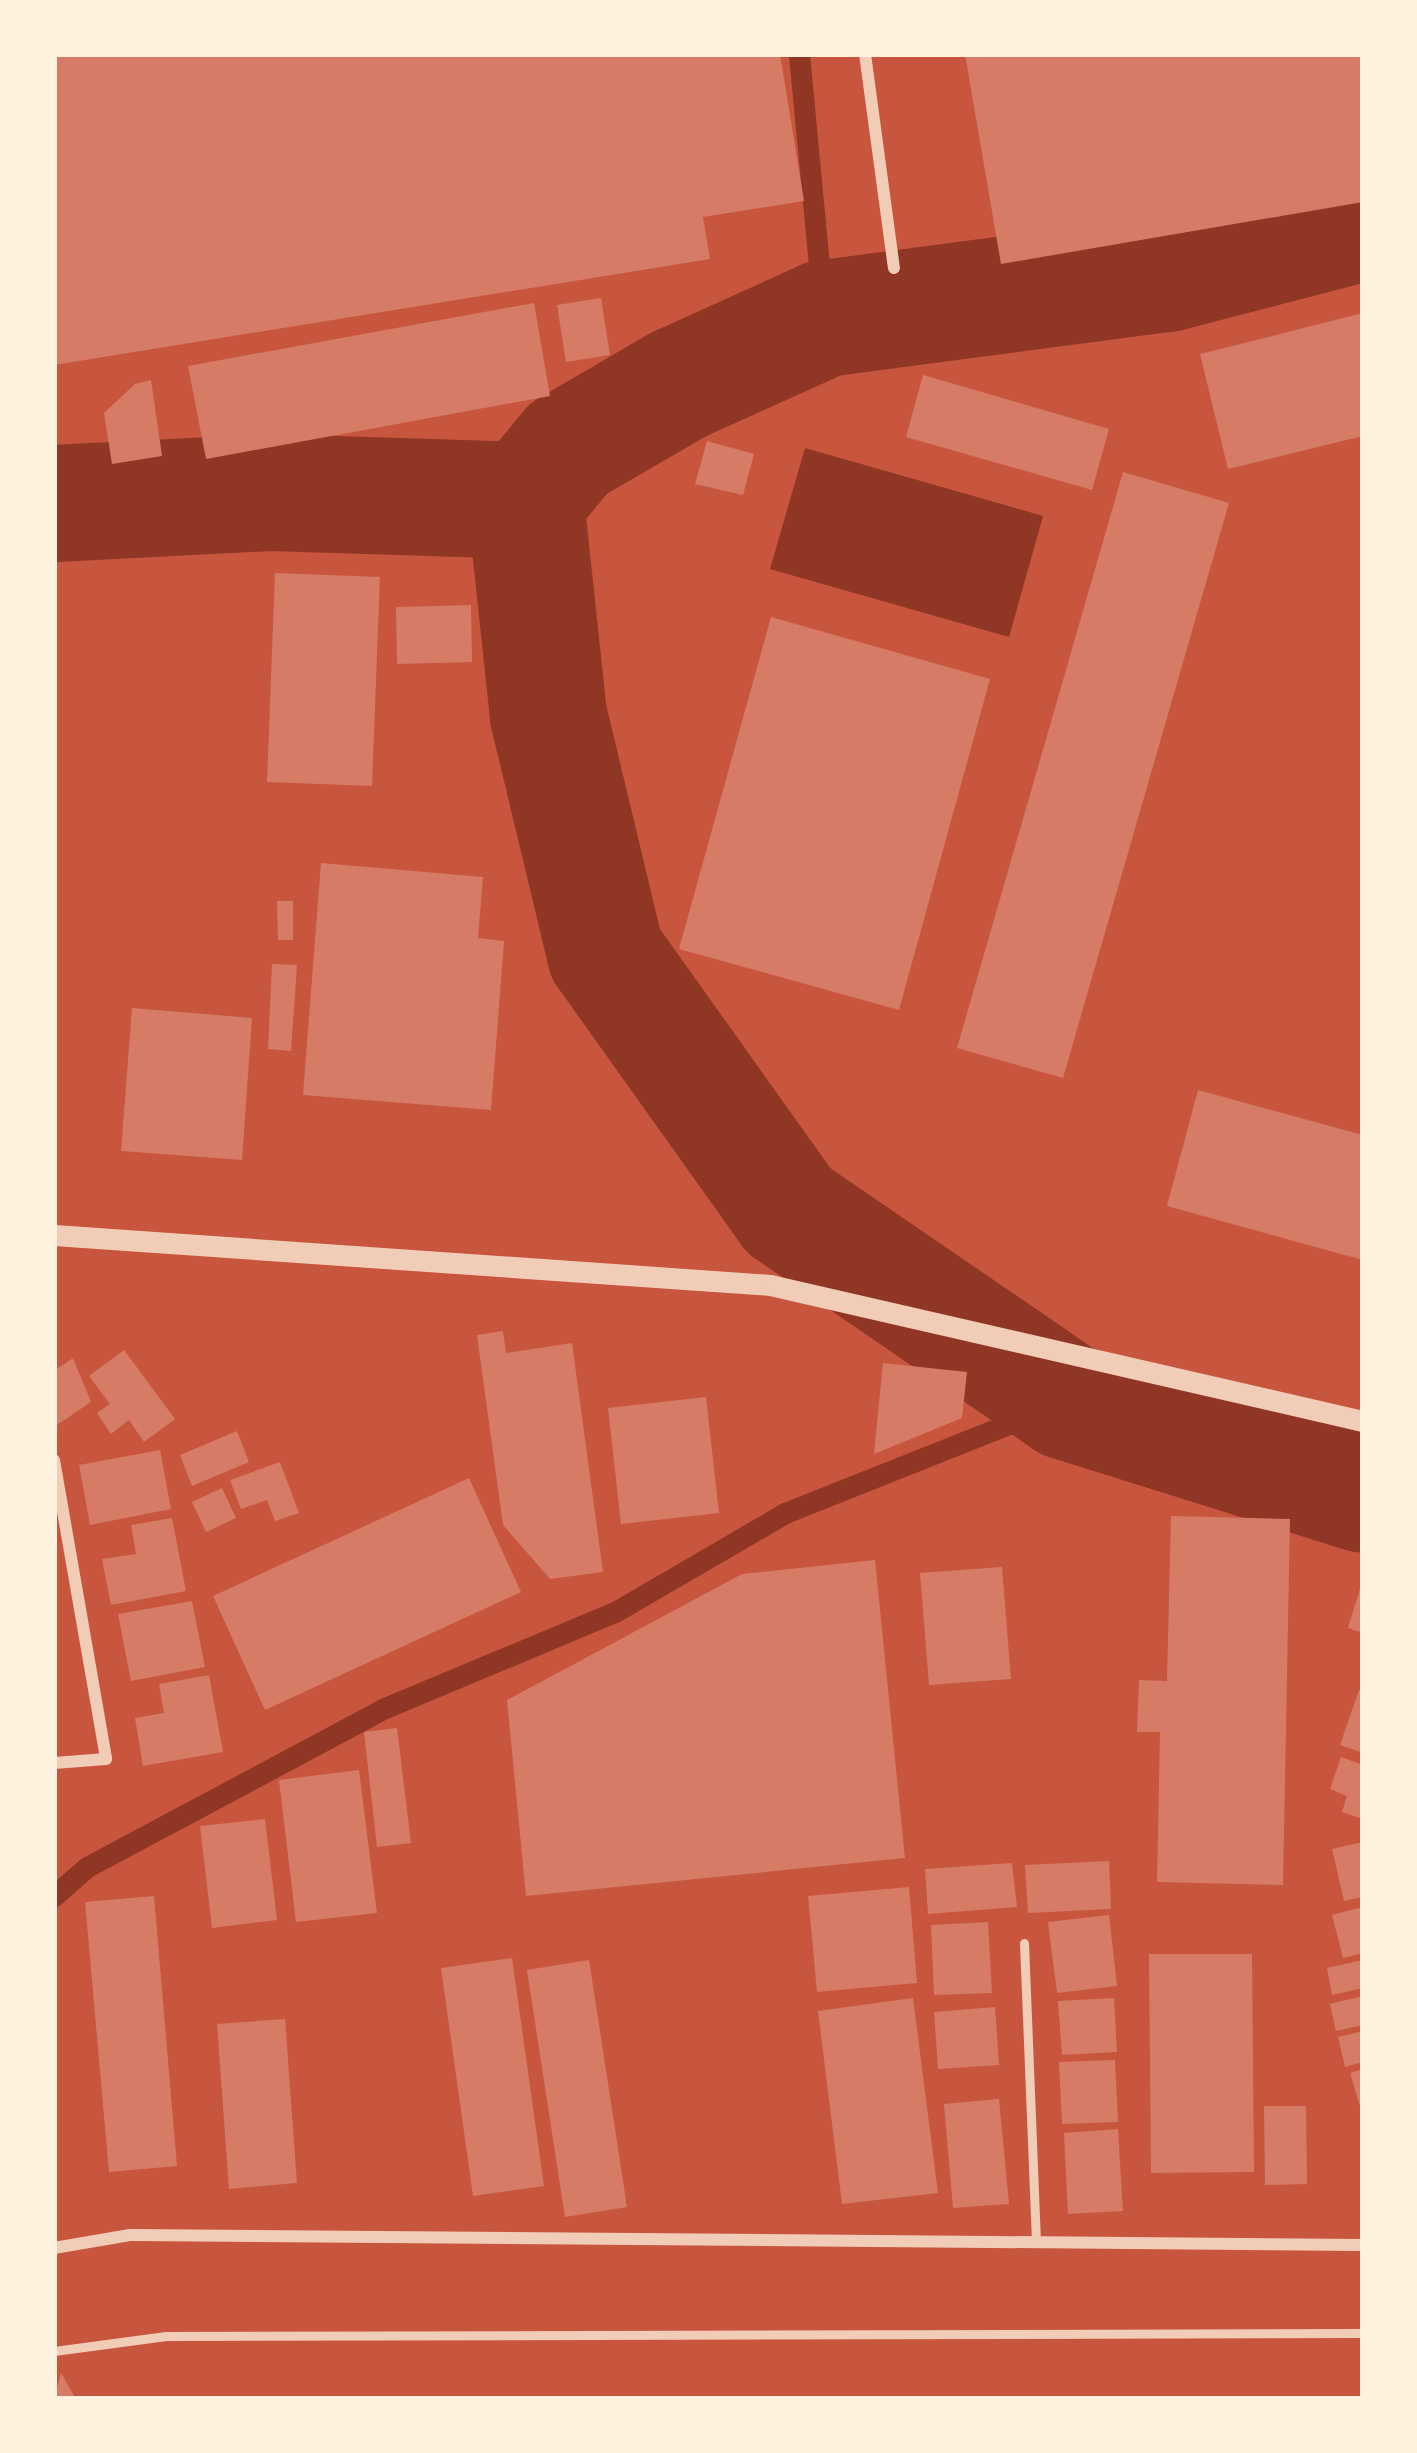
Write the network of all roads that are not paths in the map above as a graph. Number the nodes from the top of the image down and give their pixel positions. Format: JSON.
{"nodes":[{"id":1,"x":865,"y":54,"type":"edge"},
{"id":2,"x":894,"y":268,"type":"dead end"},
{"id":3,"x":54,"y":1234,"type":"edge"},
{"id":4,"x":1363,"y":1421,"type":"edge"},
{"id":5,"x":54,"y":1460,"type":"edge"},
{"id":6,"x":54,"y":1763,"type":"edge"},
{"id":7,"x":1024,"y":1943,"type":"dead end"},
{"id":8,"x":1036,"y":2242,"type":"junction"},
{"id":9,"x":1363,"y":2245,"type":"edge"},
{"id":10,"x":54,"y":2248,"type":"edge"},
{"id":11,"x":1363,"y":2333,"type":"edge"},
{"id":12,"x":54,"y":2351,"type":"edge"}],
"edges":[{"from":1,"to":2,"type":"street"},
{"from":3,"to":4,"type":"street"},
{"from":5,"to":6,"type":"street"},
{"from":7,"to":8,"type":"lane"},
{"from":8,"to":9,"type":"street"},
{"from":8,"to":10,"type":"street"},
{"from":11,"to":12,"type":"lane"}]}
